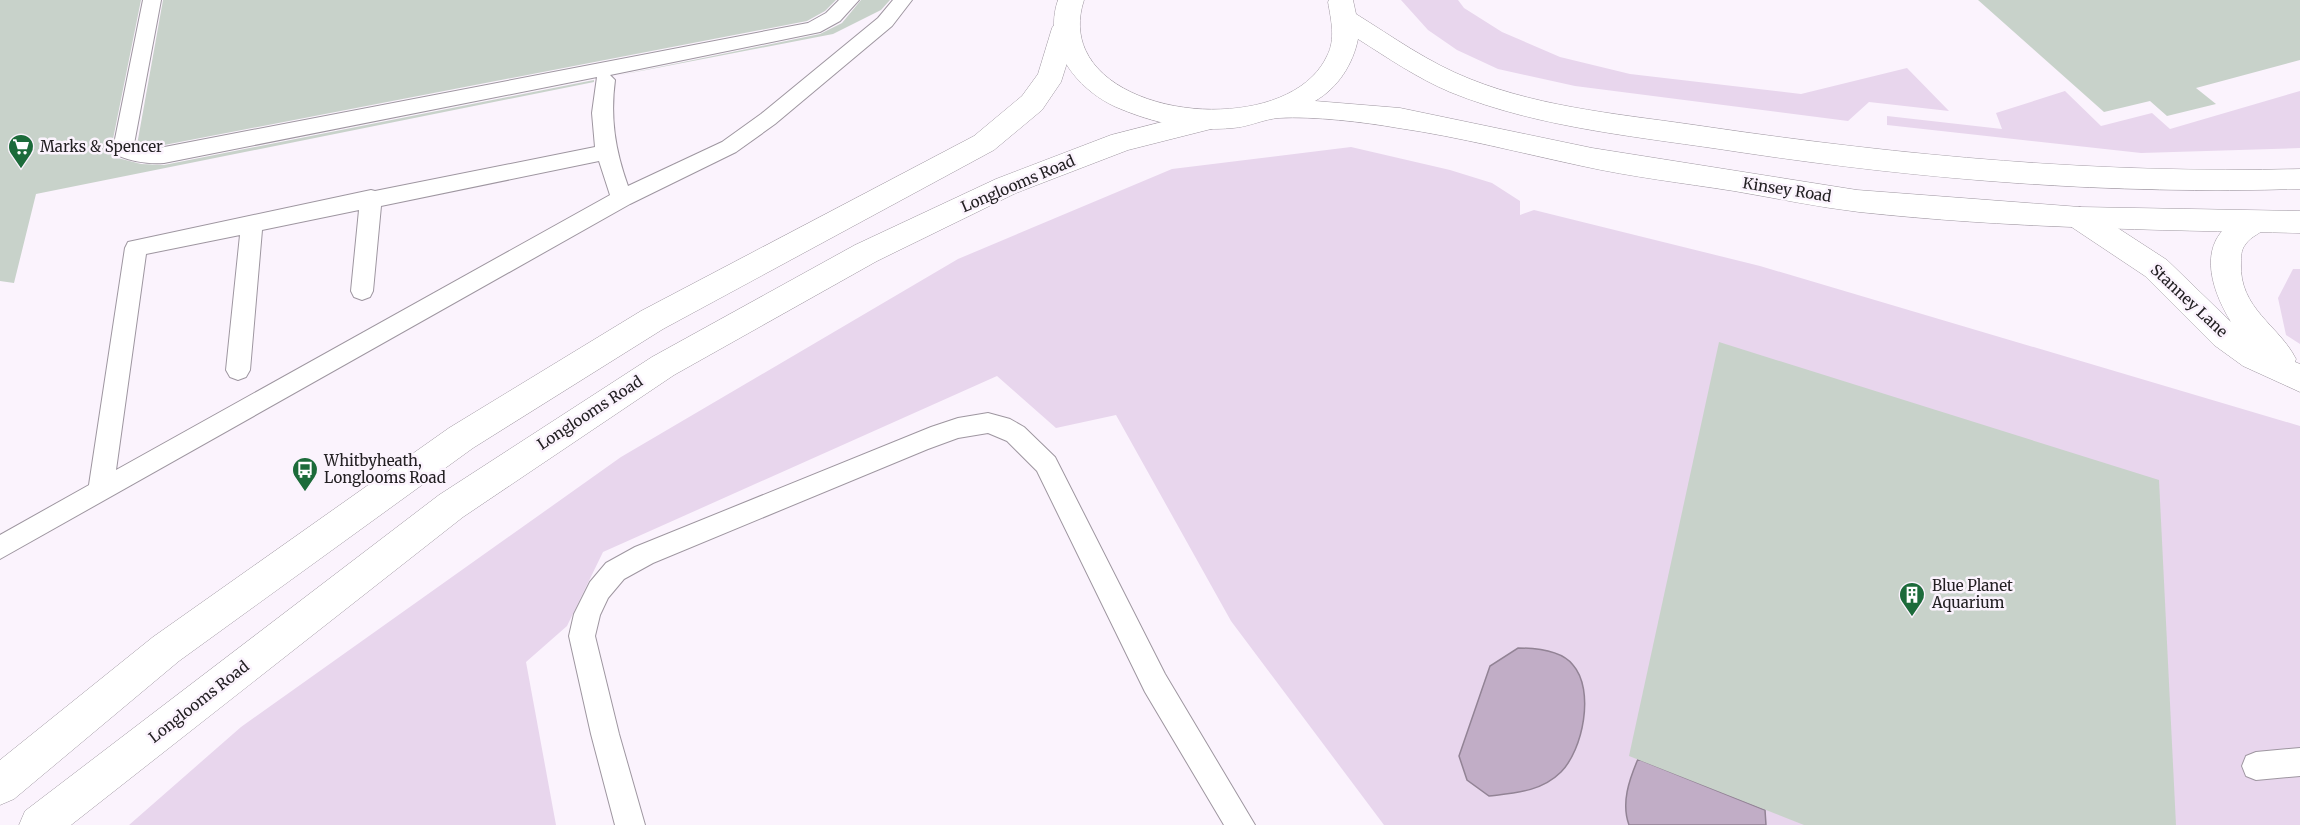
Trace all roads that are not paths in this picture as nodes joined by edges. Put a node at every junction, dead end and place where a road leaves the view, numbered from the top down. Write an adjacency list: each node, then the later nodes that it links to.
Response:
1 (152, 0): 2 (lane)
2 (850, 0)
3 (903, 0): 12 (lane)
4 (1344, 10): 7 (street); 10 (street)
5 (1068, 14): 8 (street); 24 (street)
6 (605, 80): 9 (lane)
7 (1279, 109): 8 (street); 13 (street, Kinsey Road)
8 (1209, 120): 25 (street, Longlooms Road)
9 (605, 152): 11 (lane); 12 (lane)
10 (2300, 179)
11 (371, 198): 16 (lane); 17 (lane)
12 (622, 198): 20 (lane)
13 (2080, 218): 15 (street, Kinsey Road); 19 (street, Stanney Lane)
14 (2300, 222): 15 (street, Kinsey Road)
15 (2254, 223): 19 (street, Stanney Lane)
16 (252, 224): 18 (lane); 20 (lane)
17 (362, 291)
18 (238, 370)
19 (2300, 378)
20 (100, 490): 21 (lane)
21 (0, 548)
22 (2300, 762): 23 (lane)
23 (2256, 766)
24 (0, 785)
25 (39, 825)
26 (630, 825): 27 (lane)
27 (1239, 825)

